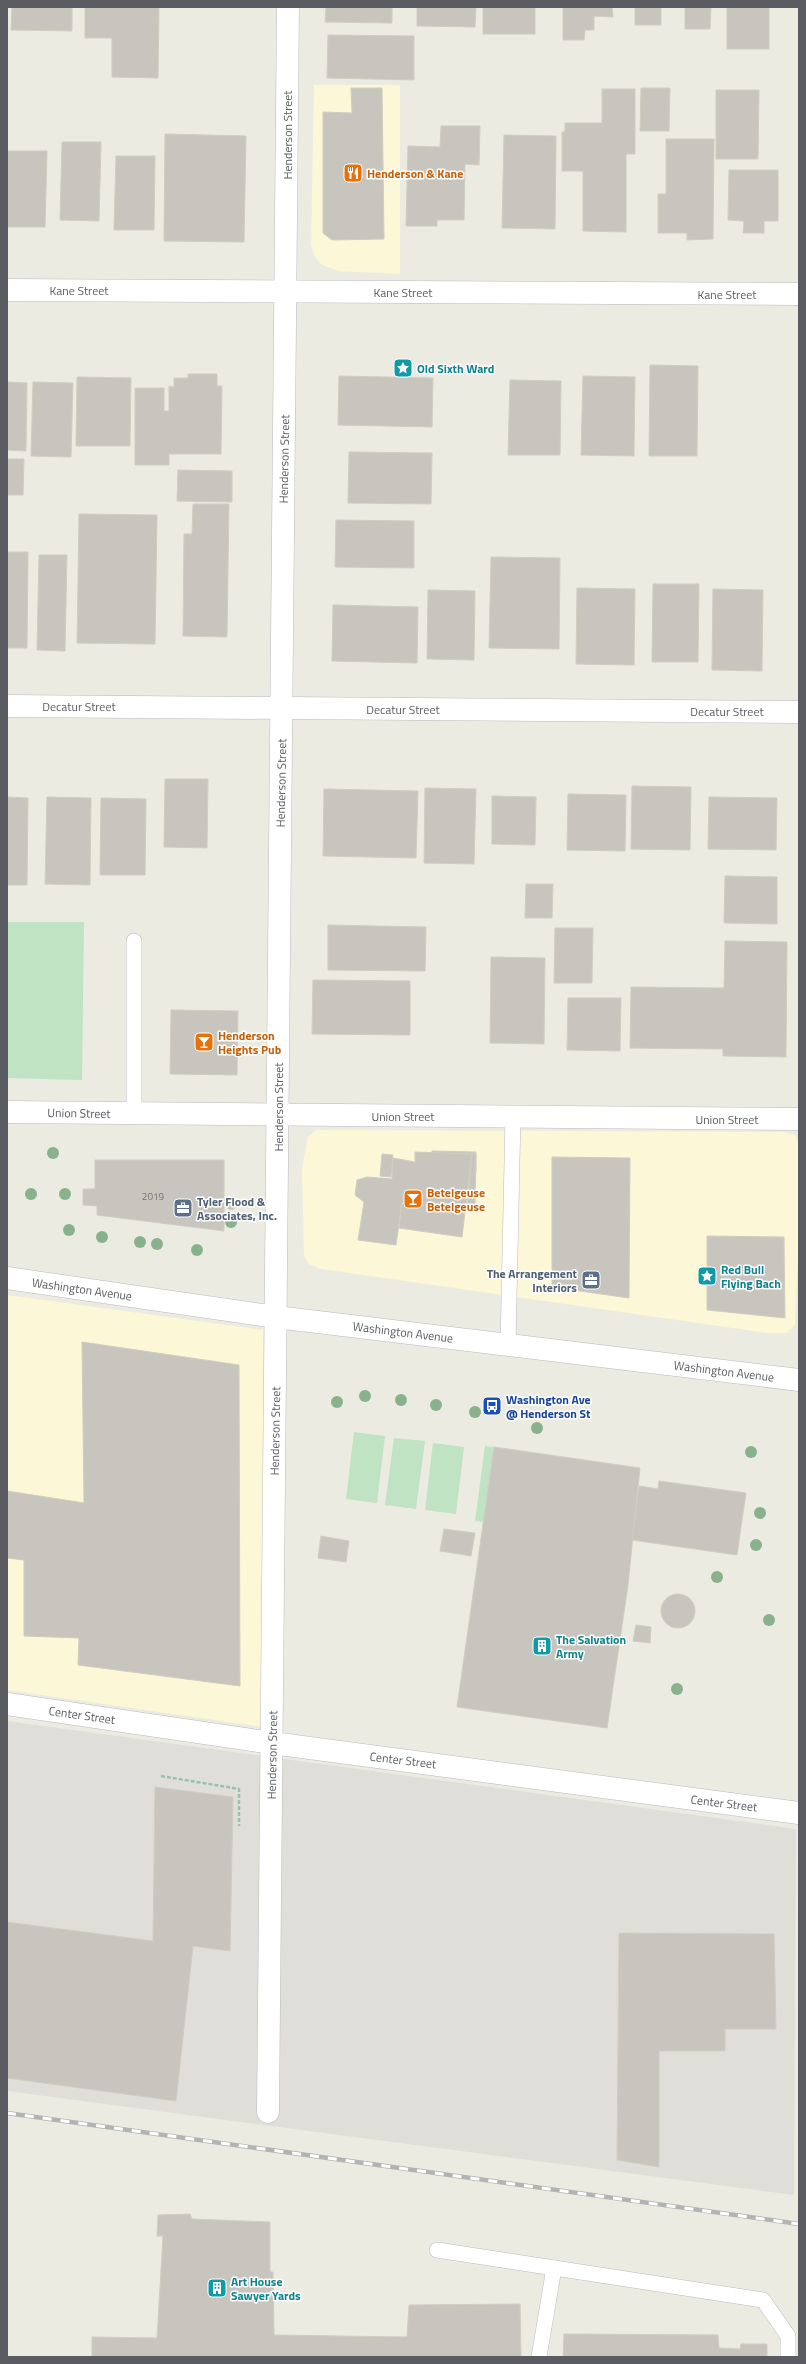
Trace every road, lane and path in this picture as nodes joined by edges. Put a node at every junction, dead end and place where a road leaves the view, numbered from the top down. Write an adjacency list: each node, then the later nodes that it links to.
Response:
1 (288, 7): 3 (street, Henderson Street)
2 (7, 290): 3 (street, Kane Street)
3 (285, 292): 4 (street, Kane Street); 6 (street, Henderson Street)
4 (799, 294)
5 (7, 706): 6 (street, Decatur Street)
6 (282, 708): 7 (street, Decatur Street); 11 (street, Henderson Street)
7 (799, 712)
8 (134, 941): 10 (lane)
9 (7, 1112): 10 (street, Union Street)
10 (134, 1113): 11 (street, Union Street)
11 (278, 1115): 12 (street, Union Street); 15 (street, Henderson Street)
12 (513, 1116): 13 (street, Union Street); 16 (lane)
13 (799, 1119)
14 (7, 1278): 15 (street, Washington Avenue)
15 (276, 1317): 16 (street, Washington Avenue); 19 (street, Henderson Street)
16 (508, 1345): 17 (street, Washington Avenue)
17 (799, 1380)
18 (7, 1704): 19 (street, Center Street)
19 (272, 1743): 21 (street, Center Street); 23 (street, Henderson Street)
20 (161, 1776): 22 (path)
21 (799, 1813)
22 (239, 1829)
23 (268, 2112)
24 (437, 2250): 25 (lane)
25 (554, 2268): 26 (lane); 27 (lane)
26 (539, 2357)
27 (788, 2357)

